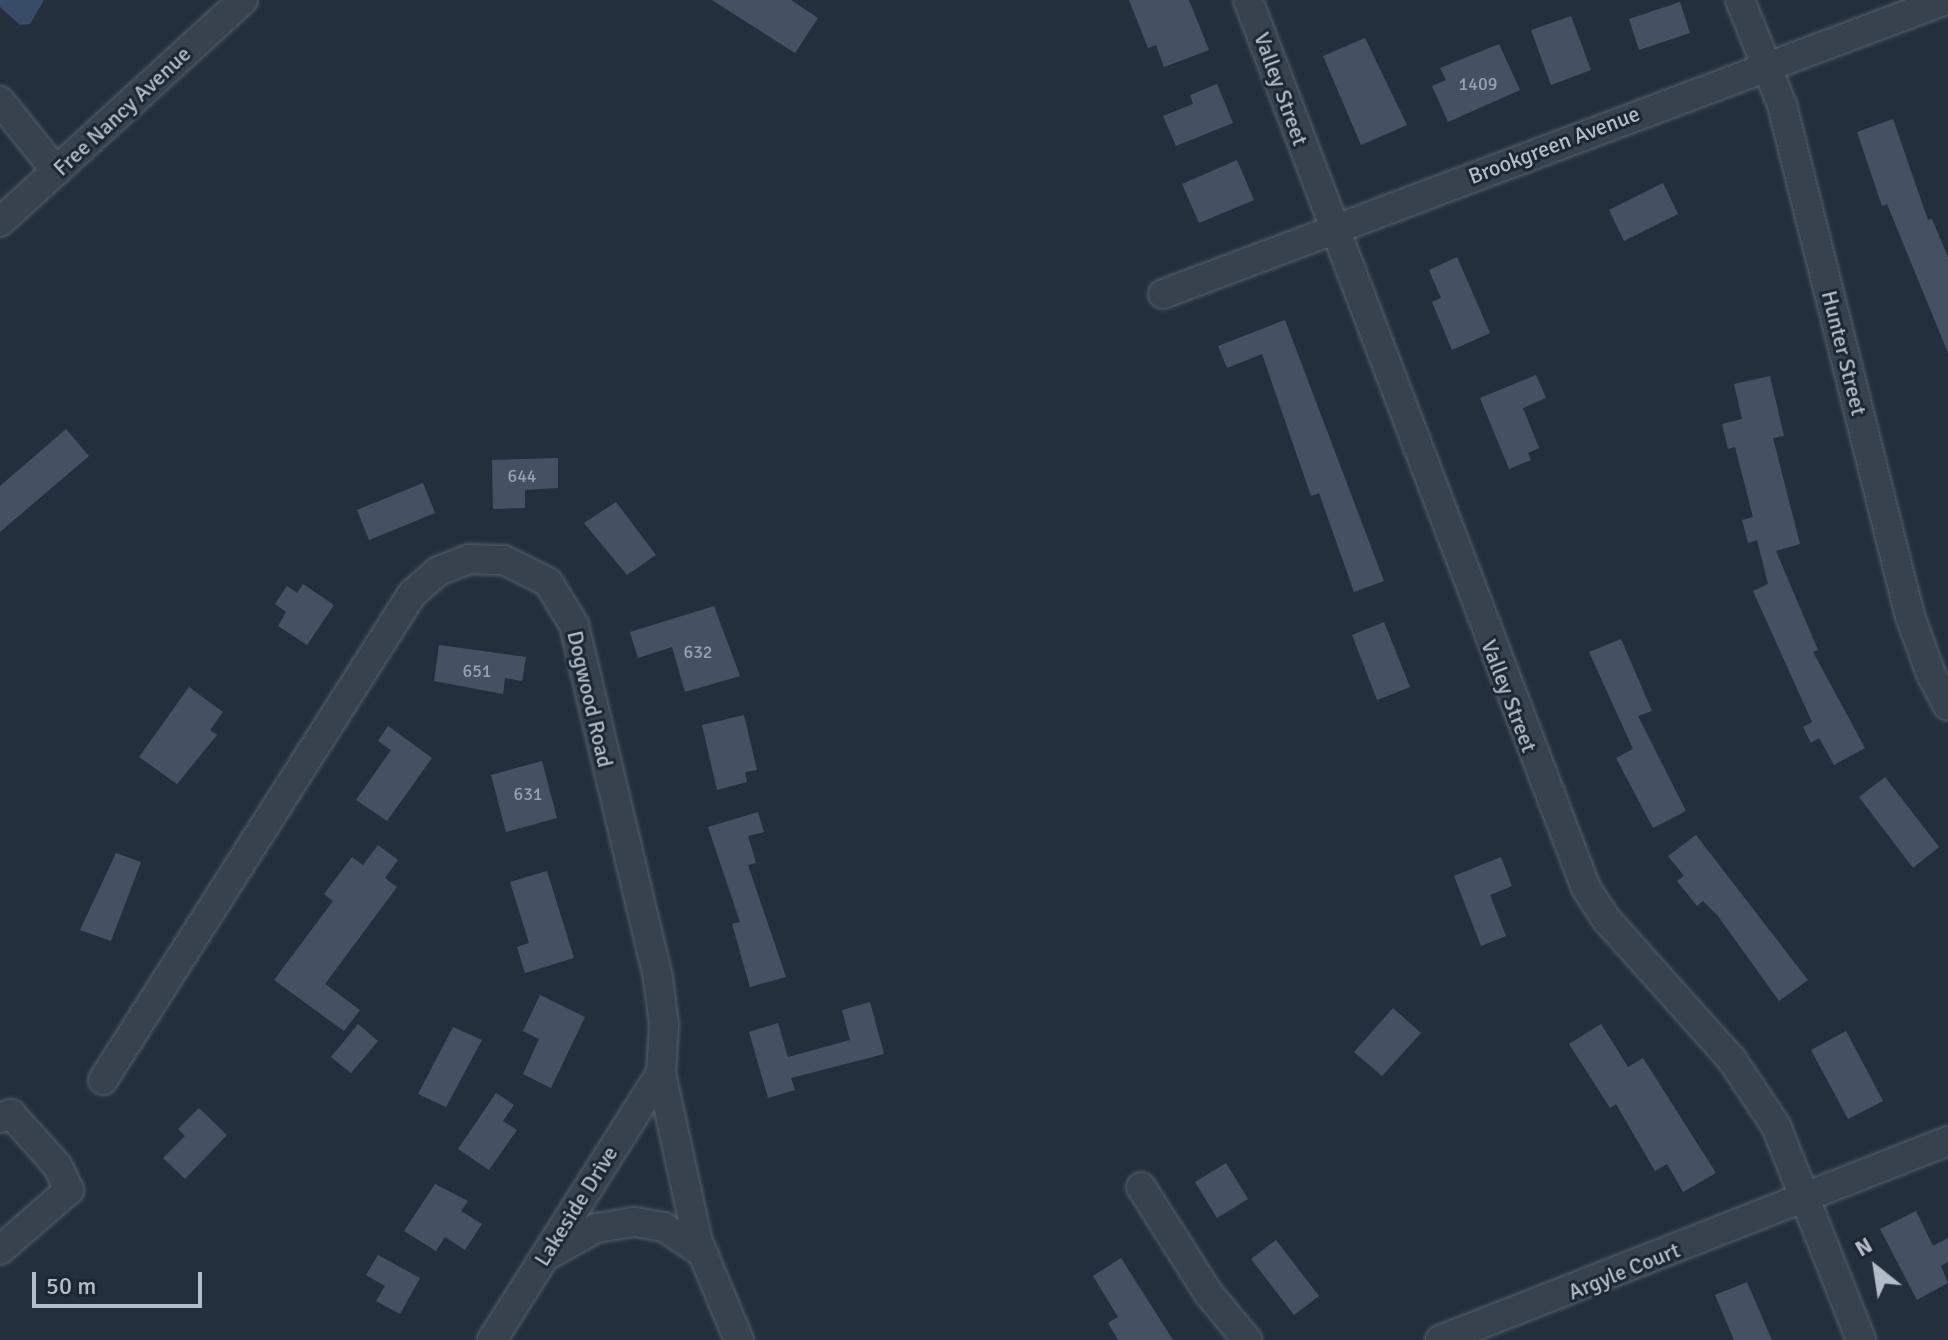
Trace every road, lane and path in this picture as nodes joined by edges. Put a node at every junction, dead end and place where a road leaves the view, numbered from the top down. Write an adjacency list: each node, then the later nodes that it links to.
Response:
1 (243, 0): 7 (street, Free Nancy Avenue)
2 (1248, 0): 9 (street, Valley Street)
3 (1740, 0): 5 (street, Hunter Street)
4 (1946, 0): 5 (street, Brookgreen Avenue)
5 (1764, 65): 9 (street, Brookgreen Avenue); 11 (street, Hunter Street)
6 (0, 101): 7 (street)
7 (56, 171): 8 (street, Free Nancy Avenue)
8 (0, 222)
9 (1332, 230): 10 (street, Brookgreen Avenue); 17 (street, Valley Street)
10 (1163, 294)
11 (1948, 706)
12 (661, 1073): 13 (street, Dogwood Road); 19 (street, Dogwood Road); 20 (street, Lakeside Drive)
13 (103, 1080)
14 (0, 1118): 18 (street)
15 (1948, 1141): 17 (street, Argyle Court)
16 (1141, 1187): 23 (street)
17 (1807, 1198): 24 (street, Argyle Court); 25 (street, Valley Street)
18 (0, 1250)
19 (704, 1254): 20 (street); 22 (street, Dogwood Road)
20 (545, 1256): 21 (street, Lakeside Drive)
21 (492, 1340)
22 (739, 1340)
23 (1247, 1340)
24 (1440, 1340)
25 (1861, 1340)

